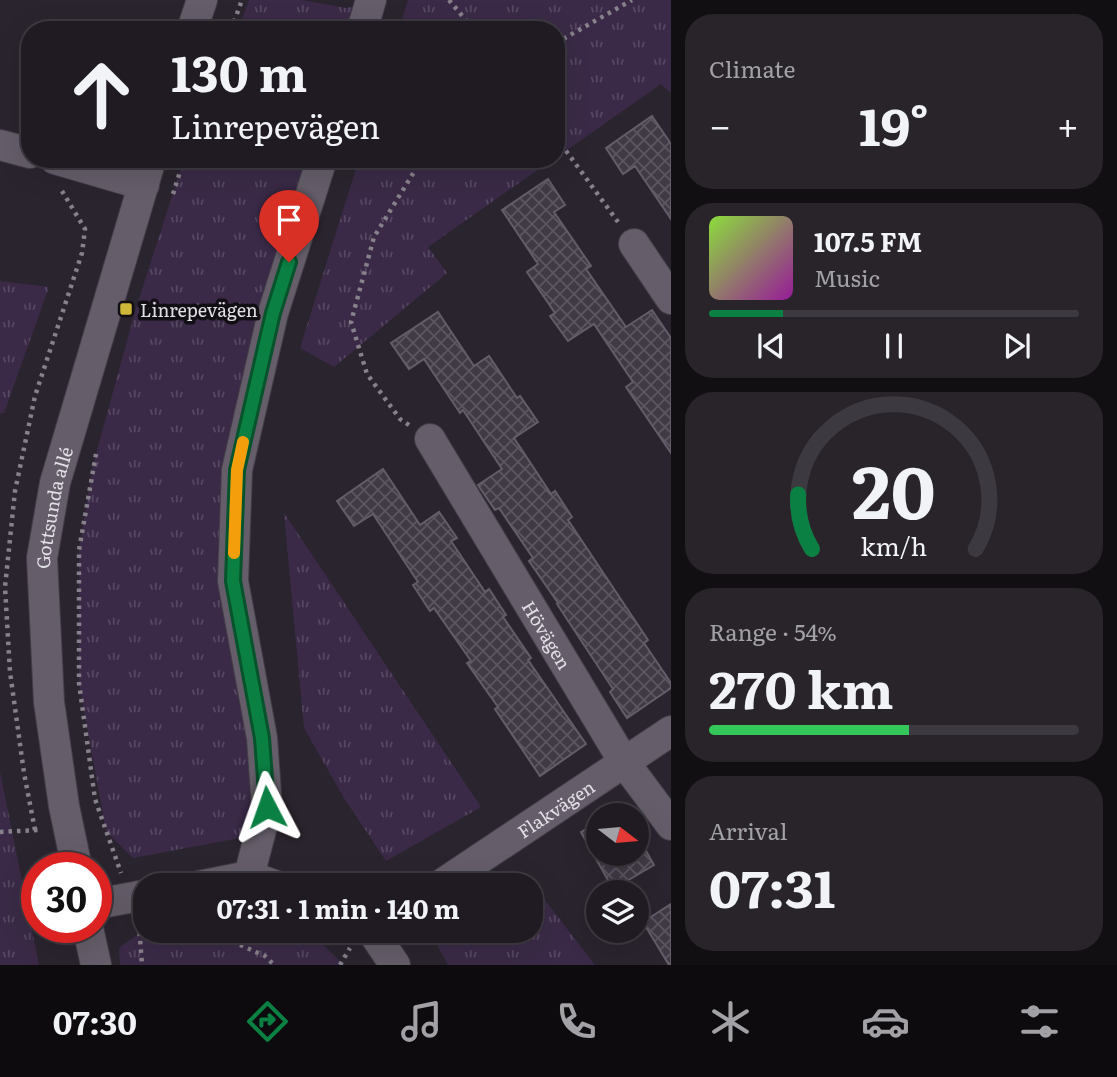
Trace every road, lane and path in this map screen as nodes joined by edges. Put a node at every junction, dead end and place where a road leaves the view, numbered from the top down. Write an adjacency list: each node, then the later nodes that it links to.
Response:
1 (242, 0): 5 (path)
2 (371, 0): 6 (street)
3 (449, 0): 7 (path)
4 (632, 0): 8 (path)
5 (234, 21)
6 (365, 21)
7 (466, 21)
8 (565, 38)
9 (0, 145): 11 (street)
10 (565, 149): 18 (path)
11 (21, 151)
12 (119, 168): 16 (street)
13 (181, 168): 17 (path)
14 (319, 168): 32 (street)
15 (416, 168): 24 (path)
16 (148, 172): 30 (street, Gottsunda allé)
17 (172, 197)
18 (634, 244): 21 (street)
19 (75, 275): 20 (path)
20 (82, 277)
21 (671, 299)
22 (49, 354): 23 (path)
23 (57, 357)
24 (430, 439): 27 (street, Hövägen)
25 (96, 453): 34 (path)
26 (671, 731): 27 (street, Flakvägen)
27 (624, 762): 28 (street, Hövägen); 33 (street, Flakvägen)
28 (671, 825)
29 (0, 832): 30 (path)
30 (71, 833): 31 (street, Gottsunda allé)
31 (74, 852)
32 (249, 873)
33 (458, 873)
34 (133, 886)
35 (133, 898): 36 (street)
36 (112, 901)
37 (91, 943): 41 (street)
38 (140, 943): 42 (path)
39 (236, 943): 43 (path)
40 (381, 943): 44 (street)
41 (96, 965)
42 (142, 965)
43 (274, 965)
44 (395, 965)

